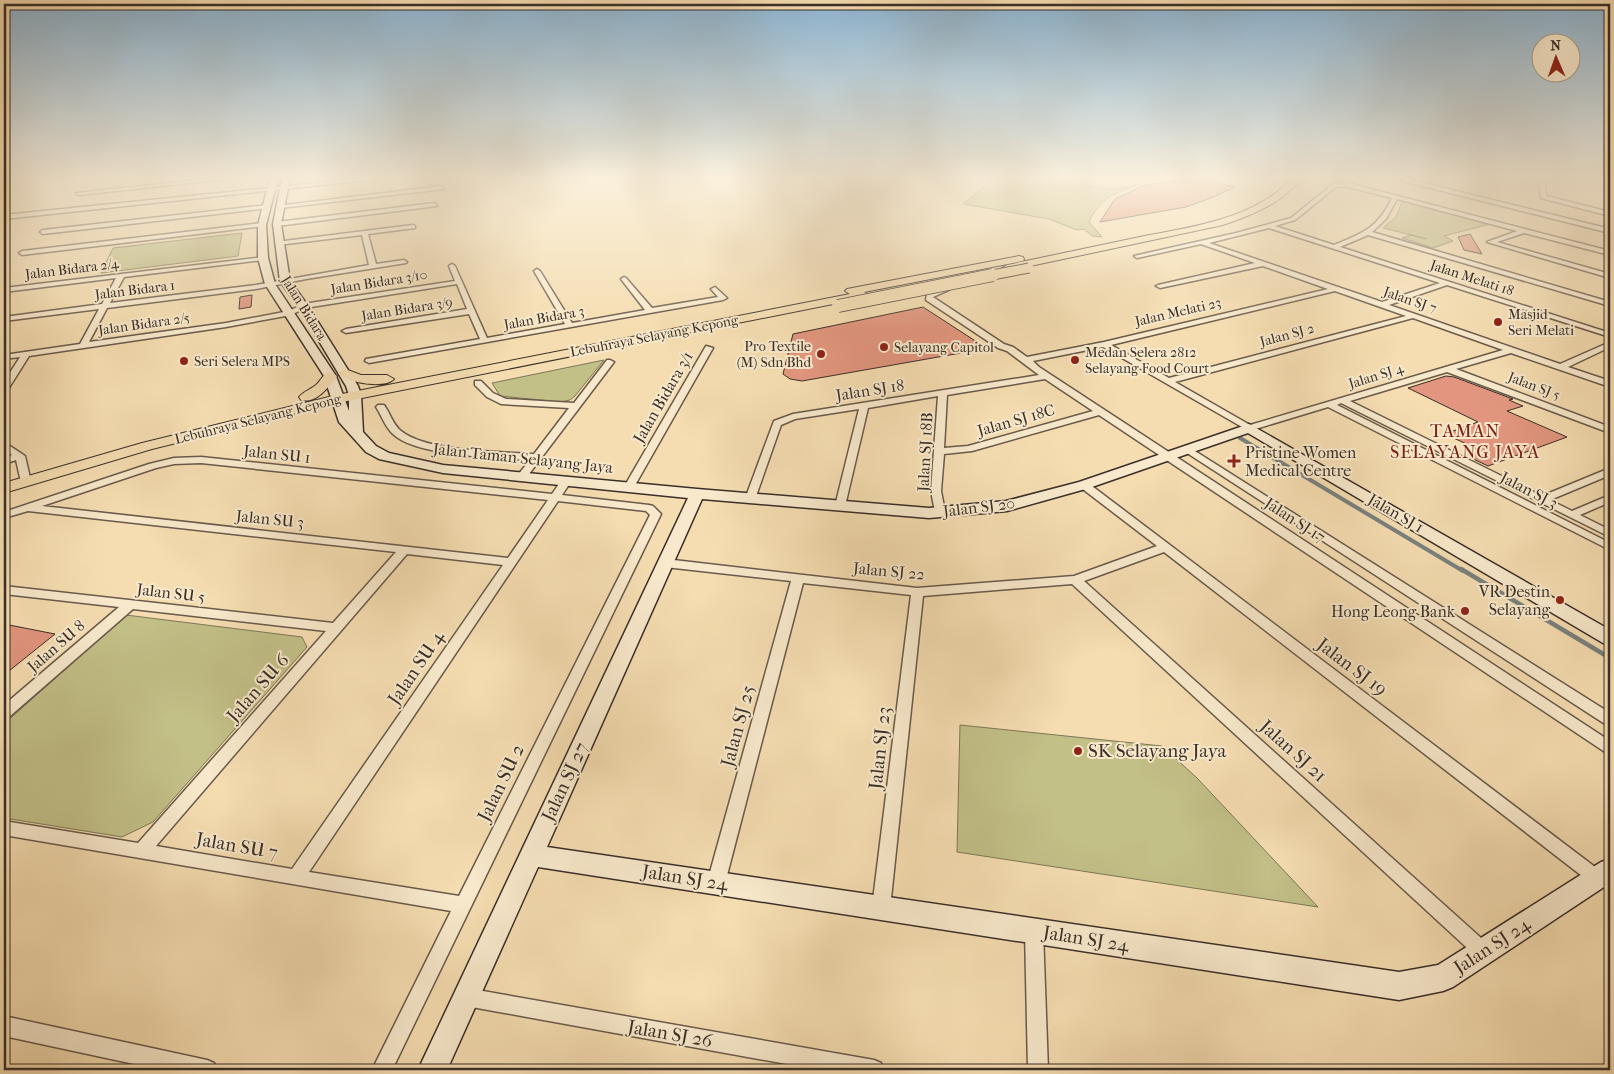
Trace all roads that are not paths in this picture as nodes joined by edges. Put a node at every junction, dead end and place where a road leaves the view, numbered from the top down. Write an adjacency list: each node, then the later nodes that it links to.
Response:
1 (78, 228): 15 (street)
2 (243, 228): 22 (street)
3 (262, 228): 25 (street, Jalan Bidara)
4 (277, 228): 20 (street, Jalan Bidara)
5 (401, 228): 16 (street)
6 (1174, 228): 77 (main road, Lebuhraya Selayang Kepong)
7 (1195, 228): 31 (main road, Lebuhraya Selayang Kepong)
8 (1213, 228): 51 (main road, bridge)
9 (1263, 228): 13 (street)
10 (1276, 228): 21 (street, Jalan Melati 18)
11 (1374, 228): 17 (street)
12 (1517, 228): 14 (street)
13 (1260, 229): 18 (street); 40 (street)
14 (1524, 230): 23 (street); 33 (street)
15 (43, 232)
16 (364, 232): 20 (street); 29 (street)
17 (1369, 233): 21 (street); 46 (street)
18 (1213, 240): 19 (street); 44 (street)
19 (1202, 242): 24 (street); 27 (street, Jalan SJ 7)
20 (278, 243): 35 (street, Jalan Bidara)
21 (1333, 247): 37 (street, Jalan Melati 18)
22 (22, 253)
23 (1610, 253)
24 (1137, 256)
25 (263, 258): 32 (street, Jalan Bidara 2/4); 38 (street, Jalan Bidara)
26 (404, 262): 29 (street, Jalan Bidara 1)
27 (1264, 264): 39 (street); 42 (street, Jalan SJ 7)
28 (452, 266): 36 (street)
29 (373, 267): 35 (street, Jalan Bidara 1)
30 (537, 271): 55 (street)
31 (971, 274): 51 (main road, Lebuhraya Selayang Kepong); 66 (street, Jalan SJ 17)
32 (121, 276): 43 (street, Jalan Bidara 2/4); 47 (street)
33 (1610, 276)
34 (624, 279): 50 (street)
35 (285, 281): 38 (street, Jalan Bidara 1); 48 (street, Jalan Bidara)
36 (459, 282): 48 (street, Jalan Bidara 3/10); 49 (street)
37 (1447, 283): 40 (street); 57 (street, Jalan Melati 18)
38 (270, 284): 47 (street, Jalan Bidara 1); 52 (street, Jalan Bidara)
39 (1160, 286)
40 (1435, 287): 44 (street)
41 (715, 289): 50 (street, Jalan Bidara 3)
42 (1336, 289): 45 (street, Jalan SJ 7); 59 (street, Jalan Melati 23)
43 (4, 290)
44 (1390, 301): 45 (street)
45 (1380, 304): 53 (street, Jalan SJ 7)
46 (1610, 304)
47 (104, 306): 54 (street, Jalan Bidara 1); 60 (street)
48 (304, 306): 52 (street, Jalan Bidara 3/10); 71 (street, Jalan Bidara)
49 (472, 311): 56 (street, Jalan Bidara 3/9); 58 (street)
50 (650, 311): 55 (street, Jalan Bidara 3)
51 (767, 313): 77 (main road, Lebuhraya Selayang Kepong)
52 (288, 314): 60 (street, Jalan Bidara 2/5); 72 (main road, Jalan Bidara)
53 (1414, 316): 63 (street, Jalan SJ 7); 74 (street, Jalan SJ 2)
54 (4, 320)
55 (570, 326): 58 (street, Jalan Bidara 3)
56 (346, 331)
57 (1610, 335)
58 (485, 341): 67 (street, Jalan Bidara 3)
59 (1104, 344): 66 (street, Jalan Melati 23); 74 (street, Jalan SJ 1)
60 (83, 346): 64 (street, Jalan Bidara 2/5)
61 (1609, 346): 69 (street)
62 (709, 348): 103 (street, Jalan Bidara 3/1)
63 (1511, 350): 69 (street, Jalan SJ 7); 70 (street, Jalan SJ 4)
64 (26, 354): 65 (street, Jalan Bidara 2/5); 78 (street)
65 (4, 357)
66 (1026, 360): 73 (street, Jalan SJ 17)
67 (369, 361)
68 (610, 362): 84 (street)
69 (1560, 367): 76 (street, Jalan SJ 7)
70 (1448, 369): 81 (street, Jalan SJ 4); 89 (street, Jalan SJ 5)
71 (345, 373): 77 (main road); 80 (street, Jalan Bidara)
72 (330, 376): 80 (street, Jalan Bidara); 82 (main road)
73 (1047, 376): 79 (street, Jalan SJ 18); 87 (street, Jalan SJ 17)
74 (1167, 381): 88 (street, Jalan SJ 1)
75 (478, 383): 84 (street)
76 (1610, 384)
77 (383, 385): 80 (main road, Lebuhraya Selayang Kepong); 80 (main road)
78 (4, 389)
79 (943, 393): 85 (street, Jalan SJ 18); 92 (street, Jalan SJ 18B)
80 (346, 398): 82 (main road, Lebuhraya Selayang Kepong); 82 (main road); 98 (street, Jalan Taman Selayang Jaya)
81 (1341, 400): 83 (street, Jalan SJ 4); 109 (street, Jalan SJ 3)
82 (307, 401): 99 (main road, Lebuhraya Selayang Kepong)
83 (1328, 404): 88 (street, Jalan SJ 4); 119 (street, Jalan SJ 3)
84 (576, 406): 95 (street)
85 (864, 406): 107 (street, Jalan SJ 18); 110 (street)
86 (381, 407): 95 (street)
87 (1101, 411): 92 (street, Jalan SJ 18C); 94 (street, Jalan SJ 17)
88 (1249, 428): 91 (street, Jalan SJ 20); 130 (street, Jalan SJ 1)
89 (1610, 430)
90 (4, 445): 93 (street)
91 (1187, 449): 94 (street, Jalan SJ 20); 132 (street, Jalan SJ 17)
92 (938, 451): 112 (street, Jalan SJ 18B)
93 (20, 456): 96 (street); 99 (street)
94 (1168, 456): 102 (street, Jalan SJ 20); 133 (street, Jalan SJ 17)
95 (536, 457): 98 (street)
96 (4, 461)
97 (1610, 471): 109 (street)
98 (522, 476): 101 (street, Jalan Taman Selayang Jaya)
99 (24, 477): 100 (main road, Lebuhraya Selayang Kepong); 104 (main road, Lebuhraya Selayang Kepong)
100 (4, 479)
101 (567, 480): 103 (street, Jalan Taman Selayang Jaya); 106 (street, Jalan SU 4)
102 (1084, 485): 112 (street, Jalan SJ 20); 120 (street, Jalan SJ 19)
103 (629, 487): 105 (street, Jalan Taman Selayang Jaya)
104 (4, 488)
105 (697, 494): 107 (street, Jalan SJ 20); 123 (street, Jalan SJ 27)
106 (555, 498): 111 (street, Jalan SU 1); 113 (street, Jalan SU 1); 122 (street, Jalan SU 4)
107 (750, 498): 110 (street, Jalan SJ 20)
108 (1610, 498): 115 (street)
109 (1541, 500): 115 (street, Jalan SJ 3)
110 (840, 506): 112 (street, Jalan SJ 20)
111 (26, 508): 114 (street, Jalan SU 1); 121 (street, Jalan SU 3)
112 (940, 512)
113 (656, 514): 140 (street, Jalan SU 2)
114 (4, 515)
115 (1571, 515): 117 (street, Jalan SJ 3)
116 (1610, 521): 117 (street)
117 (1596, 527): 118 (street, Jalan SJ 3)
118 (1610, 534)
119 (1610, 547)
120 (1166, 548): 125 (street, Jalan SJ 22); 137 (street, Jalan SJ 19)
121 (404, 550): 122 (street, Jalan SU 3); 129 (street, Jalan SU 6)
122 (512, 562): 138 (street, Jalan SU 4)
123 (665, 564): 124 (street, Jalan SJ 22); 136 (street, Jalan SJ 27)
124 (798, 578): 127 (street, Jalan SJ 22); 139 (street, Jalan SJ 25)
125 (1075, 580): 127 (street, Jalan SJ 22); 143 (street, Jalan SJ 21)
126 (4, 590): 128 (street, Jalan SU 5)
127 (917, 592): 141 (street, Jalan SJ 23)
128 (130, 605): 129 (street, Jalan SU 5); 131 (street, Jalan SU 8)
129 (335, 628): 135 (street, Jalan SU 6)
130 (1610, 638)
131 (4, 713)
132 (1610, 720)
133 (1610, 748)
134 (4, 828): 135 (street, Jalan SU 7)
135 (142, 851): 138 (street, Jalan SU 7)
136 (531, 855): 139 (street, Jalan SJ 24); 144 (street, Jalan SJ 27)
137 (1604, 874): 143 (street, Jalan SJ 24)
138 (296, 877): 140 (street, Jalan SU 7)
139 (716, 883): 141 (street, Jalan SJ 24)
140 (462, 906): 147 (street, Jalan SU 2)
141 (882, 908): 142 (street, Jalan SJ 24)
142 (1034, 931): 143 (street, Jalan SJ 24); 150 (street)
143 (1484, 952)
144 (466, 997): 148 (street, Jalan SJ 27); 149 (street, Jalan SJ 26)
145 (4, 1026): 146 (street)
146 (207, 1070)
147 (382, 1070)
148 (432, 1070)
149 (874, 1070)
150 (1038, 1070)

